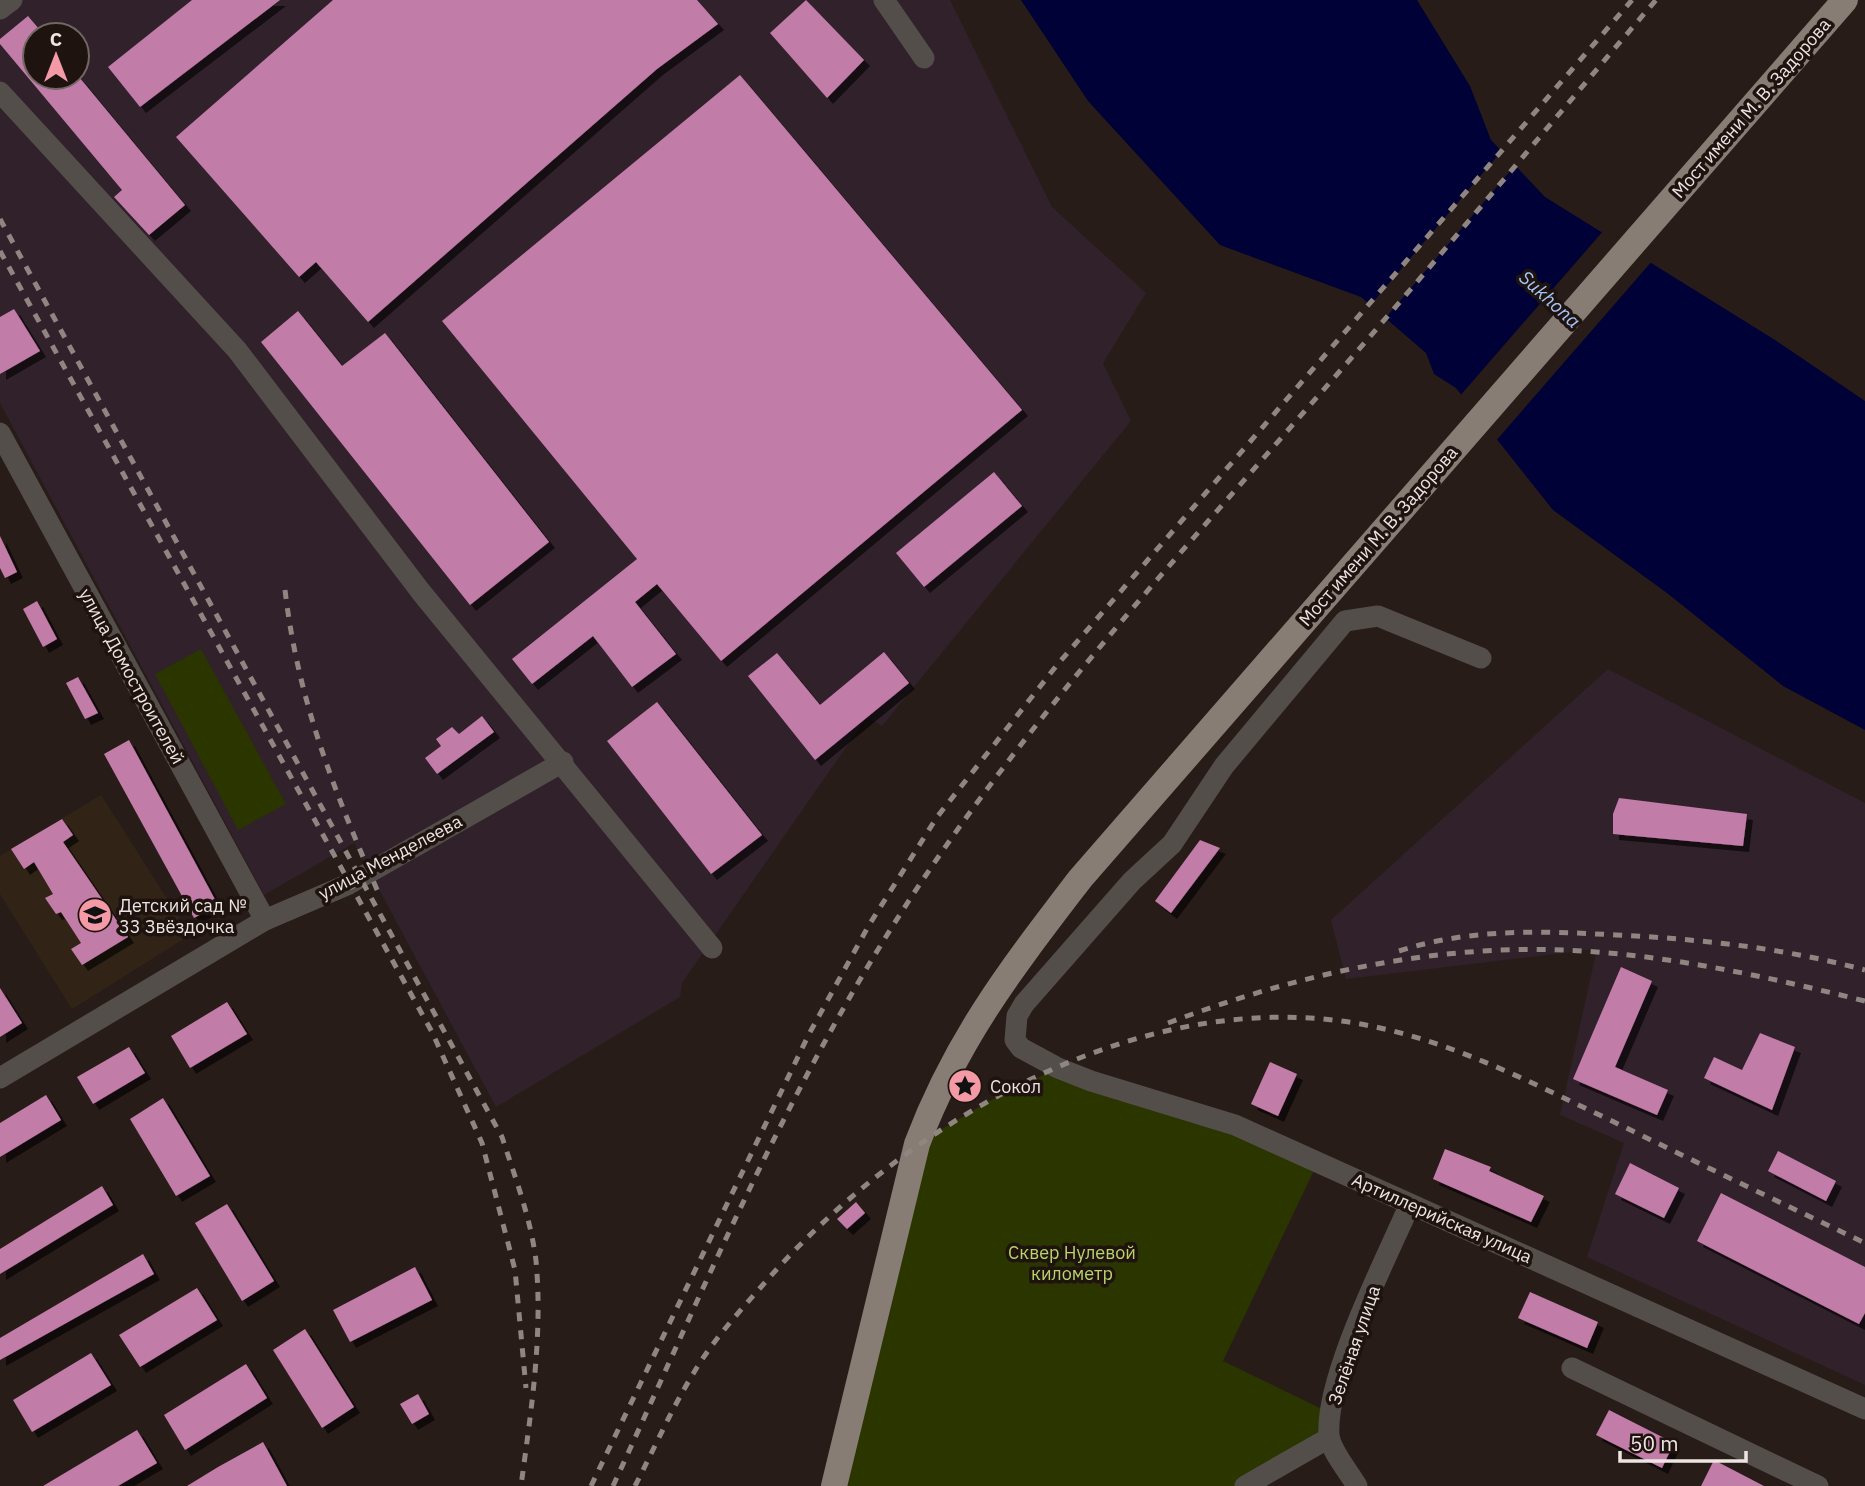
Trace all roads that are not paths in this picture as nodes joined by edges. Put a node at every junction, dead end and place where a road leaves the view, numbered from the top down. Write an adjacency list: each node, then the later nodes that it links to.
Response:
1 (12, 0): 4 (street)
2 (884, 0): 5 (street)
3 (1845, 0): 17 (main road, Мост имени М. В. Задорова)
4 (0, 9)
5 (924, 58)
6 (0, 92): 9 (street)
7 (0, 433): 10 (street, улица Домостроителей)
8 (1481, 659): 13 (street, Артиллерийская улица)
9 (563, 762): 10 (street, улица Менделеева); 11 (street)
10 (264, 919): 12 (street, улица Менделеева)
11 (712, 948)
12 (0, 1078)
13 (1410, 1204): 15 (street, Артиллерийская улица); 16 (street, Зелёная улица)
14 (1572, 1368): 20 (street)
15 (1865, 1409)
16 (1329, 1438): 18 (street); 19 (street)
17 (834, 1486)
18 (1245, 1486)
19 (1357, 1486)
20 (1818, 1486)

